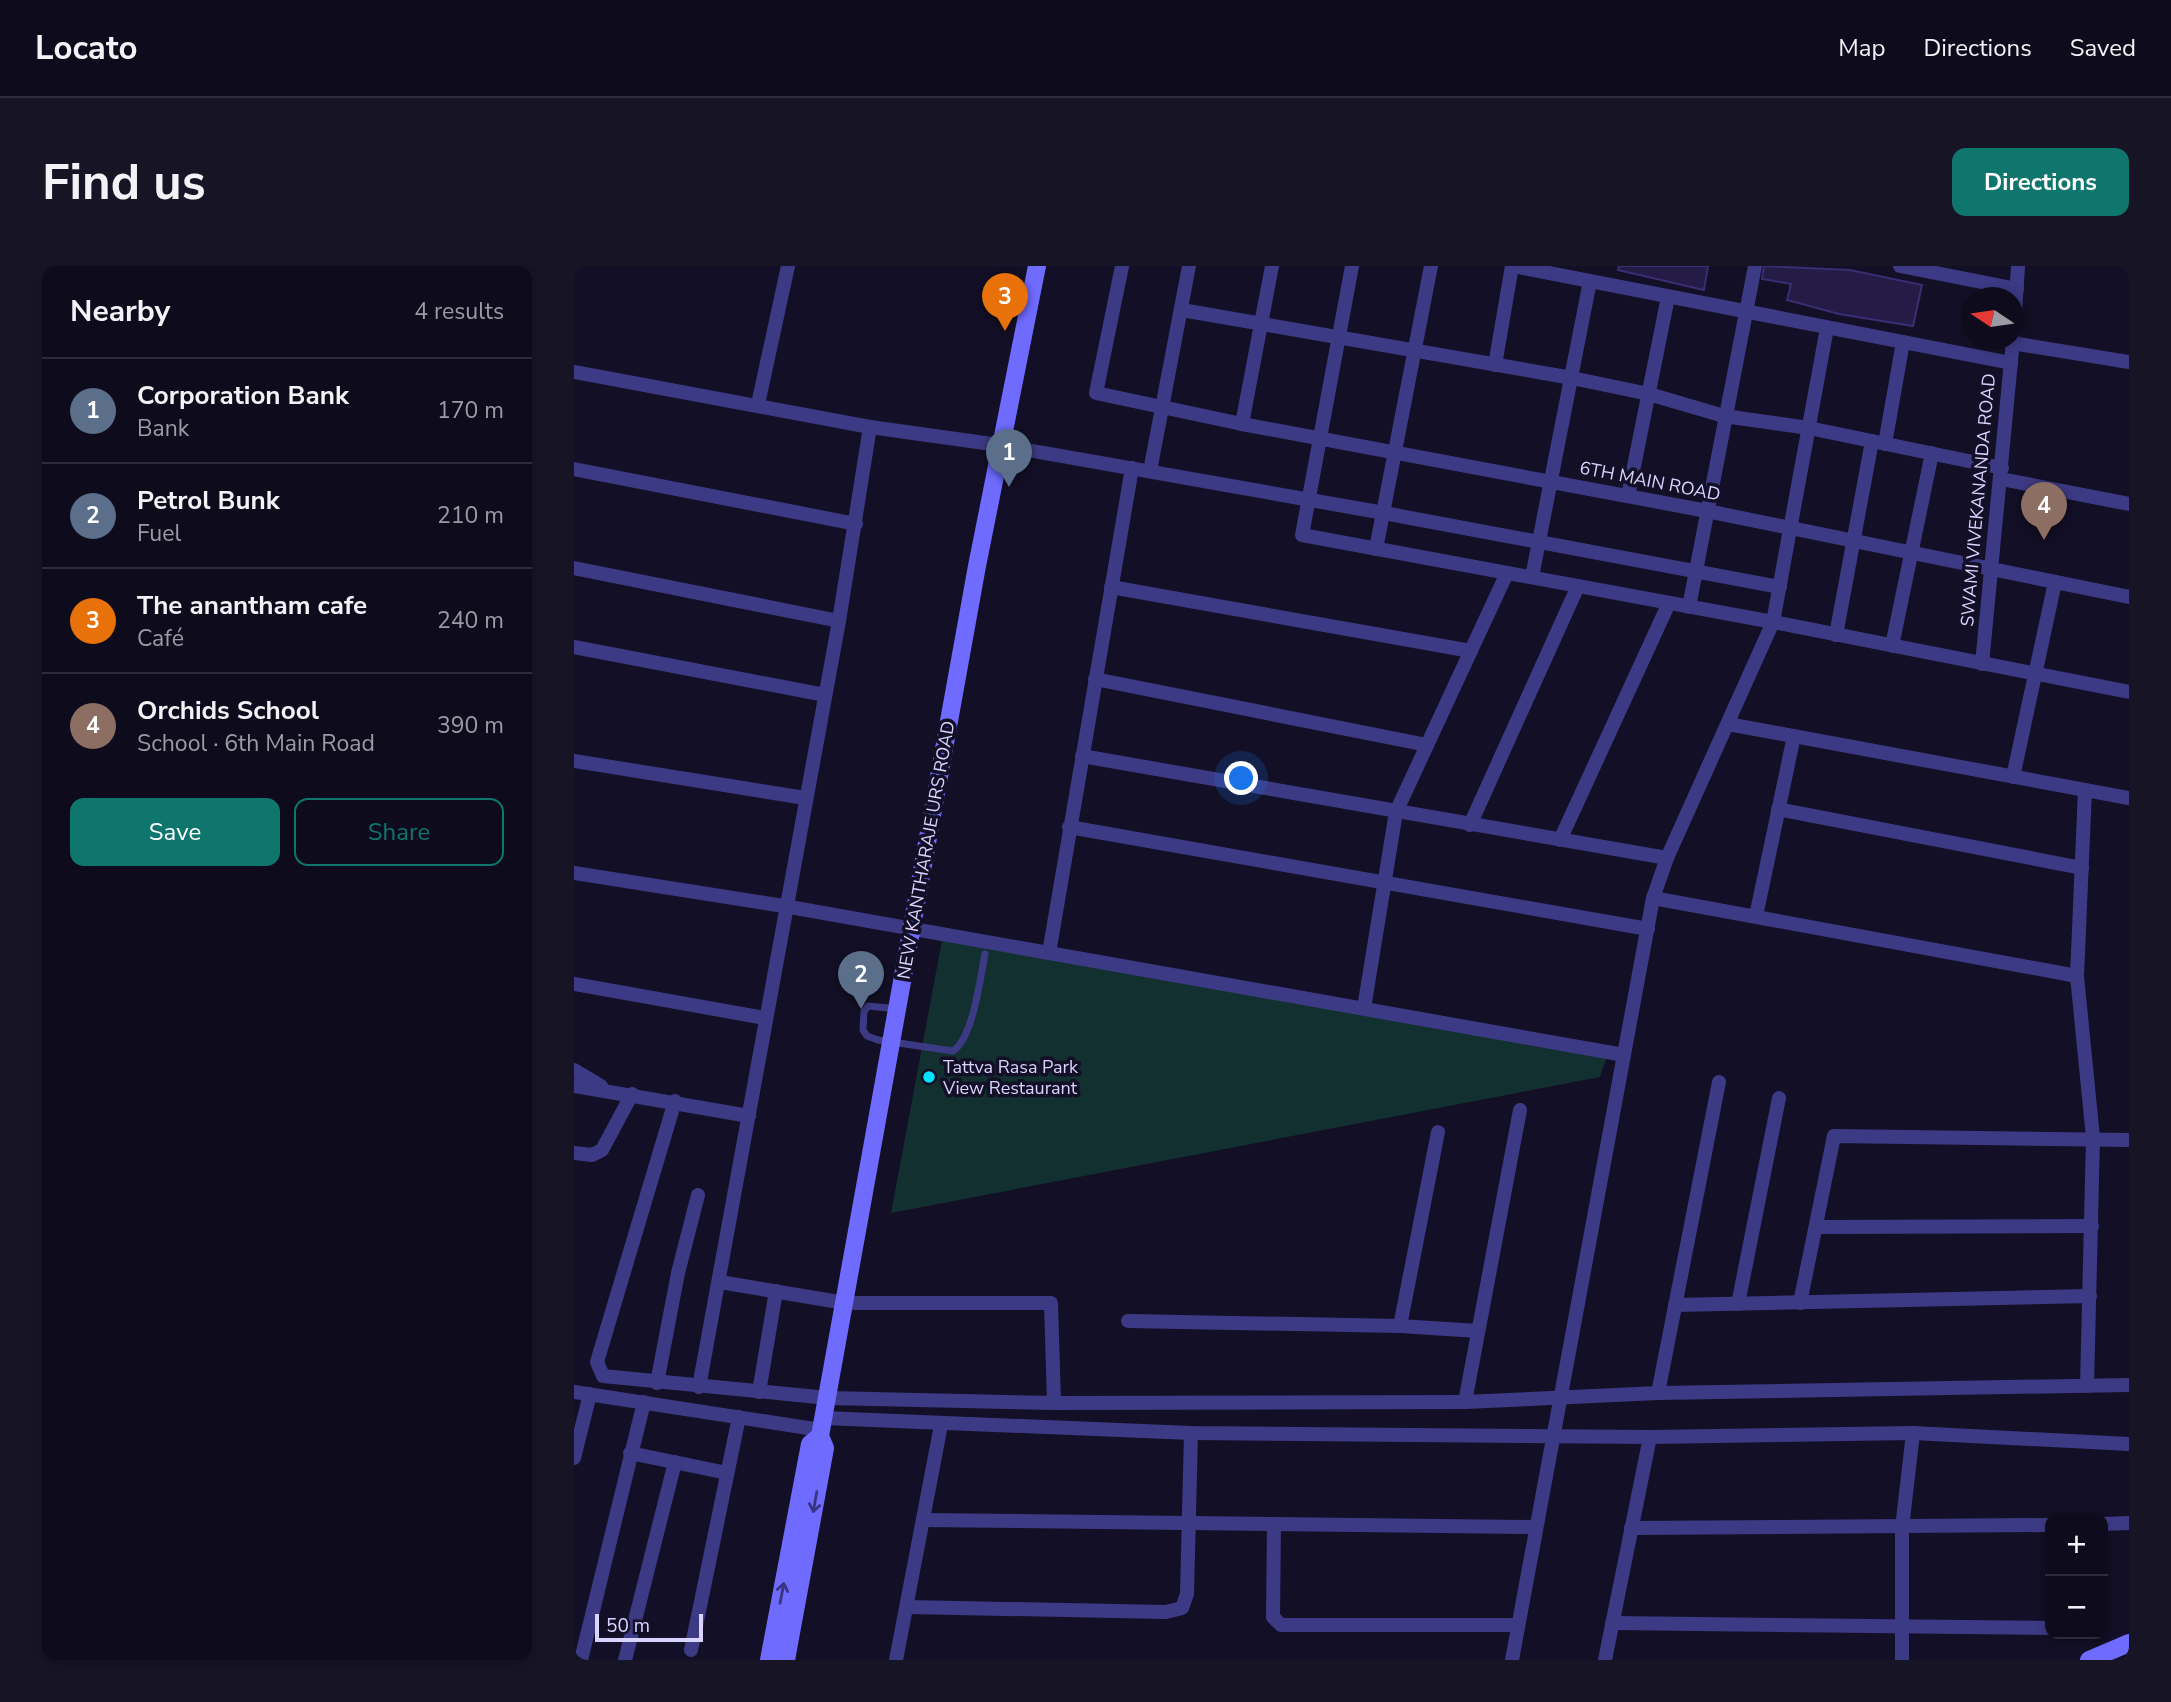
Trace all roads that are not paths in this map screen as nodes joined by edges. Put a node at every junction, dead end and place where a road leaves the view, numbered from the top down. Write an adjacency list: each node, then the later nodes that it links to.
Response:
1 (788, 266): 31 (street)
2 (1037, 266): 39 (main road, NEW KANTHARAJE URS ROAD)
3 (1122, 266): 32 (street, 6TH MAIN ROAD)
4 (1189, 266): 16 (street)
5 (1272, 266): 18 (street)
6 (1352, 266): 20 (street)
7 (1431, 266): 24 (street)
8 (1513, 266): 12 (street); 27 (street)
9 (1755, 266): 17 (street)
10 (1900, 266): 13 (street)
11 (2018, 266): 14 (street, SWAMI VIVEKANANDA ROAD)
12 (1590, 281): 15 (street); 29 (street)
13 (2007, 287)
14 (2017, 287)
15 (1668, 297): 17 (street); 30 (street)
16 (1182, 310): 18 (street); 32 (street)
17 (1746, 313): 19 (street); 33 (street)
18 (1261, 324): 20 (street); 34 (street)
19 (1827, 328): 22 (street); 36 (street)
20 (1337, 338): 24 (street); 37 (street)
21 (2024, 340): 25 (street)
22 (1903, 342): 26 (street); 38 (street)
23 (2012, 350): 26 (street, SWAMI VIVEKANANDA ROAD)
24 (1416, 351): 27 (street); 40 (street)
25 (2129, 362)
26 (2011, 363): 45 (street, SWAMI VIVEKANANDA ROAD)
27 (1495, 365): 29 (street)
28 (574, 372): 31 (street)
29 (1572, 378): 30 (street); 46 (street)
30 (1649, 394): 33 (street); 47 (street)
31 (758, 404): 35 (street)
32 (1163, 408): 34 (street, 6TH MAIN ROAD); 44 (street)
33 (1724, 416): 36 (street); 50 (street)
34 (1242, 425): 37 (street, 6TH MAIN ROAD)
35 (870, 427): 39 (street); 52 (street)
36 (1809, 428): 38 (street); 53 (street)
37 (1320, 439): 40 (street, 6TH MAIN ROAD); 48 (street)
38 (1878, 442): 41 (street); 54 (street)
39 (999, 445): 42 (street); 103 (main road, NEW KANTHARAJE URS ROAD)
40 (1396, 453): 46 (street, 6TH MAIN ROAD); 51 (street)
41 (1932, 453): 45 (street); 57 (street)
42 (1132, 468): 44 (street); 65 (street)
43 (574, 469): 52 (street)
44 (1150, 471): 48 (street)
45 (2002, 473): 49 (street); 59 (street, SWAMI VIVEKANANDA ROAD)
46 (1551, 482): 47 (street, 6TH MAIN ROAD); 55 (street)
47 (1628, 496): 50 (street, 6TH MAIN ROAD)
48 (1308, 499): 51 (street); 56 (street)
49 (2129, 504)
50 (1707, 511): 53 (street, 6TH MAIN ROAD); 60 (street)
51 (1384, 513): 55 (street); 56 (street)
52 (856, 524): 70 (street)
53 (1790, 528): 54 (street, 6TH MAIN ROAD); 66 (street)
54 (1853, 541): 57 (street, 6TH MAIN ROAD); 72 (street)
55 (1540, 542): 60 (street); 62 (street)
56 (1376, 549): 61 (street)
57 (1913, 554): 59 (street, 6TH MAIN ROAD); 73 (street)
58 (574, 568): 70 (street)
59 (1992, 569): 63 (street, 6TH MAIN ROAD); 76 (street, SWAMI VIVEKANANDA ROAD)
60 (1696, 571): 66 (street); 69 (street)
61 (1507, 573): 62 (street); 75 (street)
62 (1532, 578): 64 (street)
63 (2055, 582): 67 (street, 6TH MAIN ROAD); 77 (street)
64 (1578, 586): 68 (street); 92 (street)
65 (1111, 587): 75 (street); 78 (street)
66 (1780, 587): 71 (street)
67 (2129, 597)
68 (1670, 603): 69 (street); 94 (street)
69 (1689, 607): 71 (street)
70 (838, 621): 80 (street)
71 (1773, 622): 72 (street); 81 (street)
72 (1836, 635): 73 (street)
73 (1892, 646): 76 (street)
74 (574, 647): 80 (street)
75 (1471, 651): 83 (street)
76 (1982, 664): 77 (street)
77 (2033, 674): 79 (street); 86 (street)
78 (1095, 679): 83 (street); 84 (street)
79 (2129, 692)
80 (825, 695): 89 (street)
81 (1728, 724): 82 (street); 95 (street)
82 (1794, 736): 86 (street); 90 (street)
83 (1427, 744): 91 (street)
84 (1082, 756): 91 (street); 93 (street)
85 (574, 761): 89 (street)
86 (2013, 777): 87 (street)
87 (2085, 790): 88 (street); 96 (street)
88 (2129, 798)
89 (806, 799): 100 (street)
90 (1778, 810): 96 (street); 101 (street)
91 (1396, 812): 92 (street); 98 (street)
92 (1470, 825): 94 (street)
93 (1069, 827): 98 (street); 104 (street)
94 (1560, 840): 95 (street)
95 (1667, 858): 99 (street)
96 (2082, 868): 106 (street)
97 (574, 873): 100 (street)
98 (1383, 884): 102 (street); 108 (street)
99 (1653, 898): 101 (street); 102 (street)
100 (785, 906): 103 (street); 110 (street)
101 (1756, 916): 106 (street)
102 (1648, 929): 112 (street)
103 (913, 932): 104 (street); 109 (main road, NEW KANTHARAJE URS ROAD)
104 (1049, 953): 108 (street)
105 (985, 954): 111 (lane)
106 (2077, 976): 123 (street)
107 (574, 984): 110 (street)
108 (1364, 1008): 112 (street)
109 (898, 1010): 111 (main road, NEW KANTHARAJE URS ROAD); 111 (lane)
110 (765, 1018): 121 (street)
111 (892, 1042): 132 (main road, NEW KANTHARAJE URS ROAD)
112 (1624, 1055): 148 (street)
113 (574, 1070): 116 (street)
114 (1719, 1082): 135 (street)
115 (574, 1086): 116 (street)
116 (608, 1091): 117 (street)
117 (632, 1094): 119 (street); 125 (street)
118 (1779, 1098): 134 (street)
119 (675, 1101): 121 (street); 139 (street)
120 (1520, 1110): 138 (street)
121 (749, 1116): 129 (street)
122 (1438, 1132): 137 (street)
123 (2093, 1138): 124 (street); 127 (street); 128 (street)
124 (2129, 1140)
125 (574, 1153)
126 (698, 1195): 139 (street)
127 (2092, 1226): 128 (street); 131 (street)
128 (1818, 1227): 133 (street)
129 (720, 1282): 130 (street); 142 (street)
130 (776, 1291): 132 (street); 144 (street)
131 (2091, 1296): 133 (street); 141 (street)
132 (845, 1303): 147 (main road, NEW KANTHARAJE URS ROAD); 151 (street)
133 (1800, 1303): 134 (street)
134 (1738, 1304): 135 (street)
135 (1675, 1305): 145 (street)
136 (1128, 1321): 137 (street)
137 (1400, 1326): 138 (street)
138 (1478, 1331): 150 (street)
139 (657, 1383): 142 (street)
140 (2129, 1385): 141 (street)
141 (2087, 1386): 145 (street)
142 (699, 1387): 144 (street)
143 (574, 1392): 146 (street)
144 (759, 1392): 147 (street)
145 (1658, 1393): 148 (street)
146 (590, 1394): 149 (street); 161 (street)
147 (828, 1398): 151 (street); 154 (main road, NEW KANTHARAJE URS ROAD)
148 (1561, 1398): 150 (street); 157 (street)
149 (644, 1402): 152 (street); 160 (street)
150 (1465, 1402): 151 (street)
151 (1054, 1403)
152 (739, 1417): 154 (street); 163 (street)
153 (942, 1425): 154 (street); 155 (street); 164 (street)
154 (822, 1428): 182 (main road, NEW KANTHARAJE URS ROAD, one-way to 154); 183 (main road, NEW KANTHARAJE URS ROAD, one-way to 183)
155 (1191, 1433): 157 (street); 165 (street)
156 (1913, 1433): 158 (street); 159 (street); 172 (street)
157 (1553, 1434): 158 (street); 170 (street)
158 (1650, 1437): 171 (street)
159 (2129, 1444)
160 (631, 1453): 162 (street); 180 (street)
161 (574, 1458)
162 (675, 1462): 163 (street); 181 (street)
163 (727, 1473): 179 (street)
164 (923, 1520): 165 (street); 173 (street)
165 (1189, 1523): 168 (street); 173 (street)
166 (2129, 1523): 167 (street)
167 (2108, 1524)
168 (1275, 1525): 170 (street); 175 (street)
169 (2045, 1525): 172 (street)
170 (1536, 1527): 175 (street)
171 (1631, 1528): 172 (street); 174 (street)
172 (1902, 1528): 176 (street)
173 (907, 1607): 184 (street)
174 (1612, 1623): 176 (street); 186 (street)
175 (1517, 1625): 185 (street)
176 (1900, 1628): 177 (street); 187 (street)
177 (2045, 1628)
178 (2129, 1643): 188 (main road)
179 (691, 1650)
180 (581, 1660)
181 (625, 1660)
182 (769, 1660)
183 (786, 1660)
184 (896, 1660)
185 (1512, 1660)
186 (1605, 1660)
187 (1902, 1660)
188 (2089, 1660)

